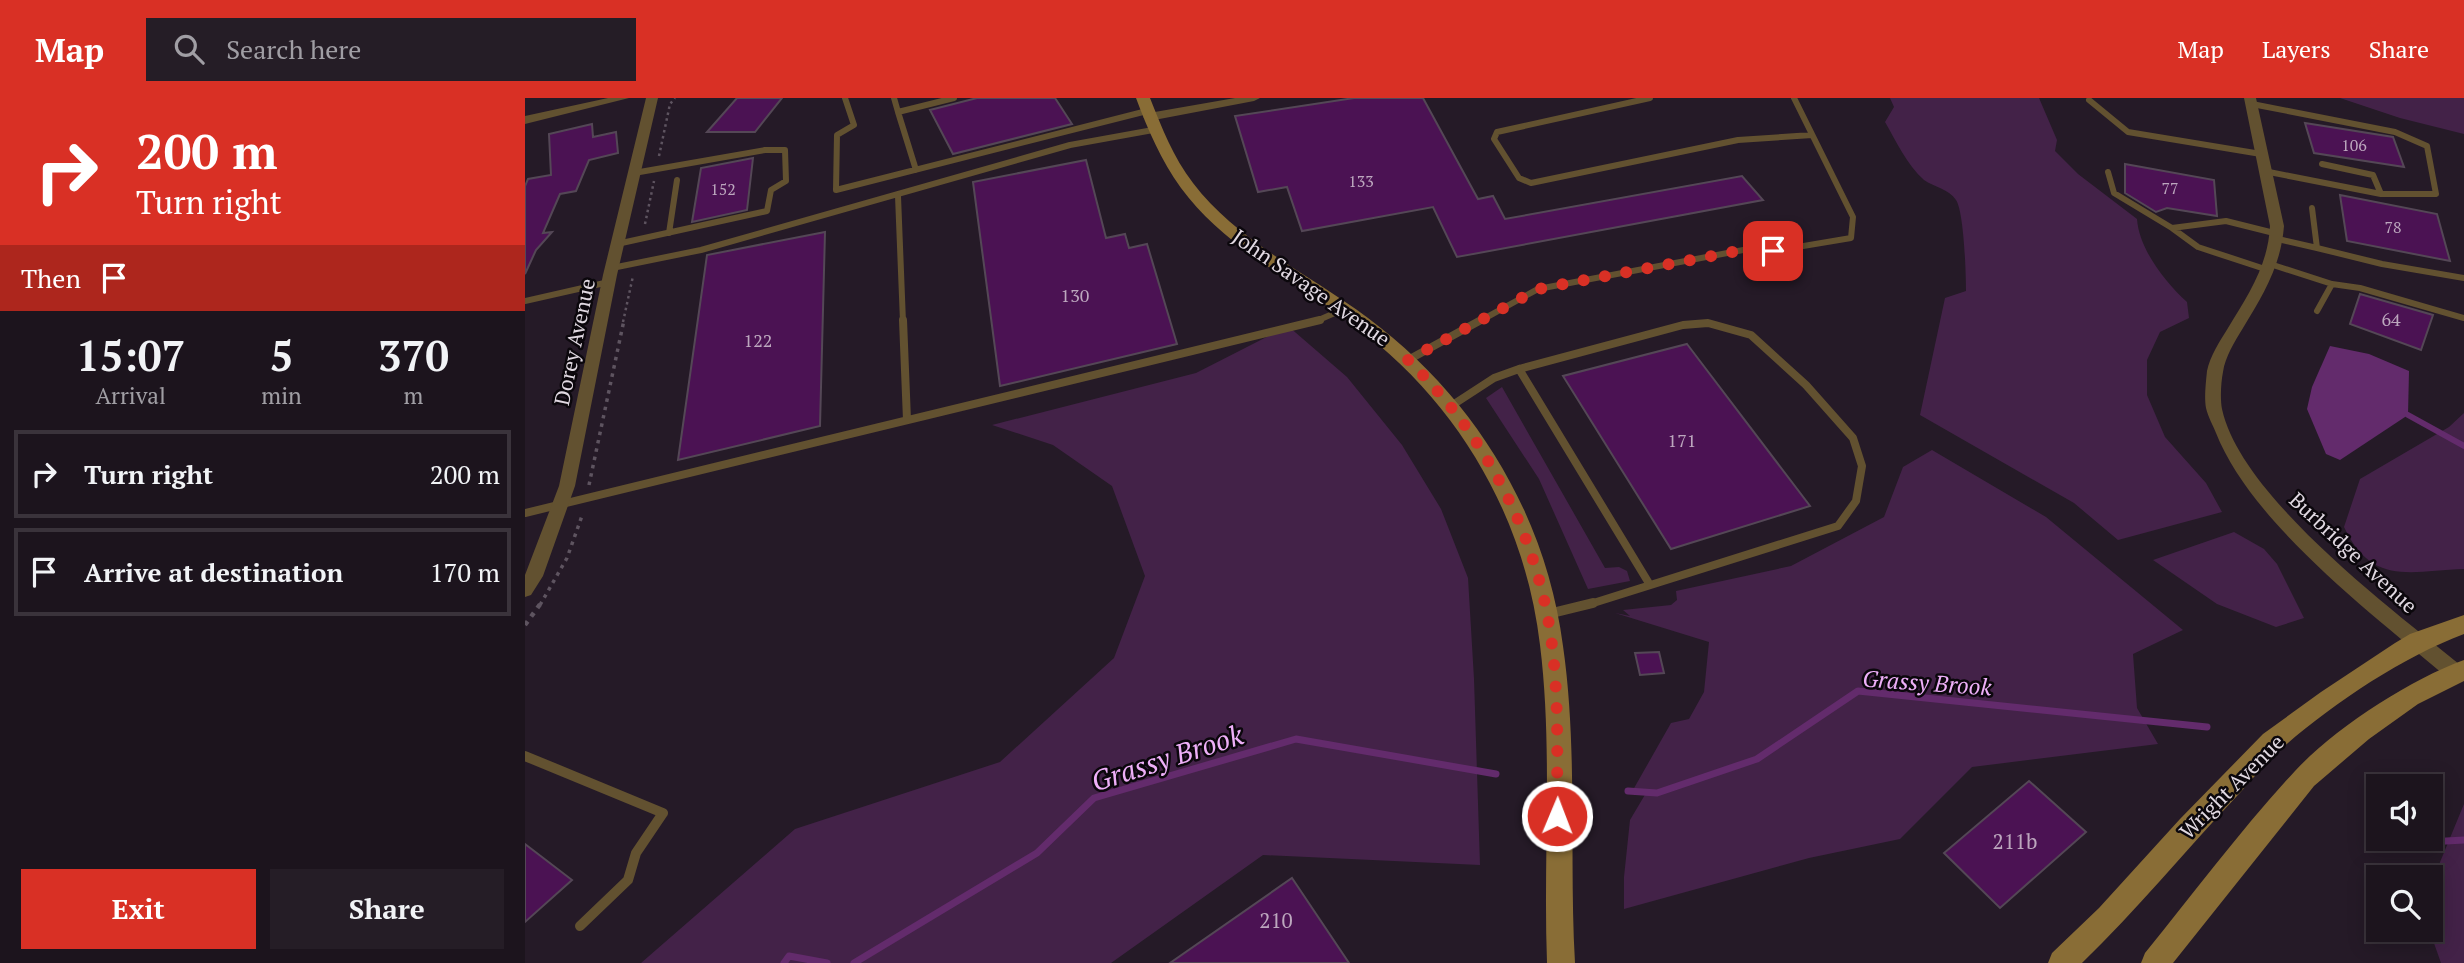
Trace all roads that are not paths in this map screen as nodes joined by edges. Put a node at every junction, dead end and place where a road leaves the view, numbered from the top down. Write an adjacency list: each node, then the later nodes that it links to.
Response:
1 (623, 98): 13 (street)
2 (652, 98): 19 (street, Dorey Avenue)
3 (845, 98): 17 (lane)
4 (894, 98): 11 (lane)
5 (954, 98): 11 (lane)
6 (1254, 98): 12 (street)
7 (1650, 98): 14 (lane)
8 (1794, 98): 14 (lane)
9 (2089, 100): 15 (lane)
10 (2251, 101): 15 (street); 21 (lane)
11 (898, 112): 17 (lane)
12 (1148, 114): 17 (lane); 22 (lane); 34 (main road, John Savage Avenue)
13 (525, 120)
14 (1812, 135): 37 (lane)
15 (2262, 163): 21 (lane); 26 (street)
16 (2322, 164): 21 (lane)
17 (916, 170)
18 (2108, 172): 24 (lane)
19 (634, 173): 25 (lane); 27 (street, Dorey Avenue)
20 (677, 180): 25 (lane)
21 (2381, 194)
22 (898, 196): 30 (lane); 40 (lane)
23 (2312, 208): 28 (lane)
24 (2172, 228): 26 (lane); 29 (lane)
25 (669, 233): 27 (lane)
26 (2278, 237): 28 (lane); 29 (street, Burbridge Avenue)
27 (617, 244): 30 (street, Dorey Avenue)
28 (2317, 248): 31 (lane)
29 (2269, 267): 32 (lane); 47 (street, Burbridge Avenue)
30 (610, 275): 33 (lane); 41 (street, Dorey Avenue)
31 (2464, 278)
32 (2332, 284): 35 (lane); 36 (lane)
33 (525, 300)
34 (1344, 309): 37 (main road, John Savage Avenue); 40 (lane)
35 (2317, 311)
36 (2464, 318)
37 (1408, 360): 39 (main road, John Savage Avenue)
38 (1519, 369): 39 (lane); 43 (lane); 43 (lane)
39 (1451, 407): 45 (main road, John Savage Avenue)
40 (907, 420): 41 (lane)
41 (561, 503): 42 (lane); 44 (street, Dorey Avenue)
42 (525, 513)
43 (1650, 585): 45 (lane)
44 (525, 590)
45 (1548, 614): 51 (main road, John Savage Avenue)
46 (2464, 624): 47 (main road, Wright Avenue)
47 (2418, 641): 48 (street, Burbridge Avenue); 52 (main road, Wright Avenue)
48 (2460, 672): 53 (main road)
49 (525, 756): 50 (lane)
50 (580, 926)
51 (1560, 963)
52 (2062, 963)
53 (2155, 963)

